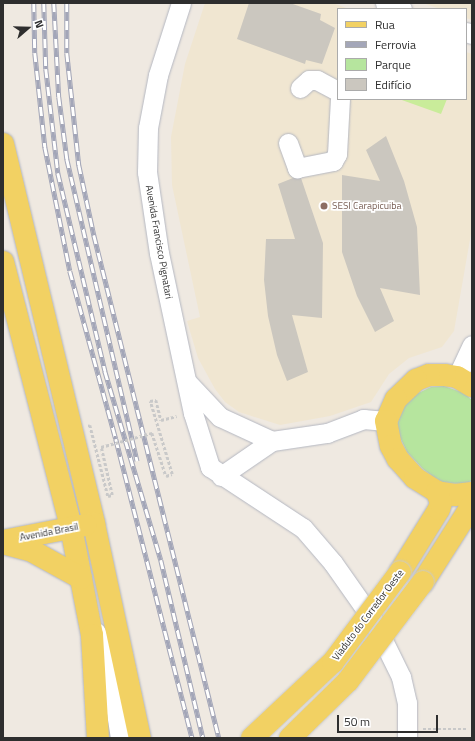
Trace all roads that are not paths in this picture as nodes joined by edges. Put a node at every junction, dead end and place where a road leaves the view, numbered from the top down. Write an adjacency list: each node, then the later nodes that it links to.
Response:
1 (181, 3): 11 (street, Avenida Francisco Pignatari)
2 (385, 3): 3 (street)
3 (399, 8)
4 (300, 88): 5 (street)
5 (337, 90)
6 (340, 100): 7 (street)
7 (288, 143)
8 (3, 144): 19 (main road)
9 (3, 262): 20 (main road)
10 (472, 345): 12 (street)
11 (185, 379): 14 (street); 15 (street, Avenida Francisco Pignatari)
12 (465, 381): 13 (main road)
13 (386, 421): 14 (street); 16 (main road)
14 (272, 441): 15 (street)
15 (221, 476): 24 (street)
16 (437, 492): 17 (main road); 28 (main road, Viaduto do Corredor Oeste, bridge)
17 (472, 492)
18 (472, 505): 29 (main road, bridge)
19 (94, 524): 20 (main road, Avenida Brasil); 27 (main road)
20 (71, 527): 21 (main road, Avenida Brasil); 22 (main road)
21 (3, 542): 22 (main road)
22 (81, 578): 23 (main road)
23 (86, 602): 25 (main road); 26 (street)
24 (408, 732)
25 (98, 738)
26 (120, 738)
27 (140, 738)
28 (252, 738)
29 (290, 738)

